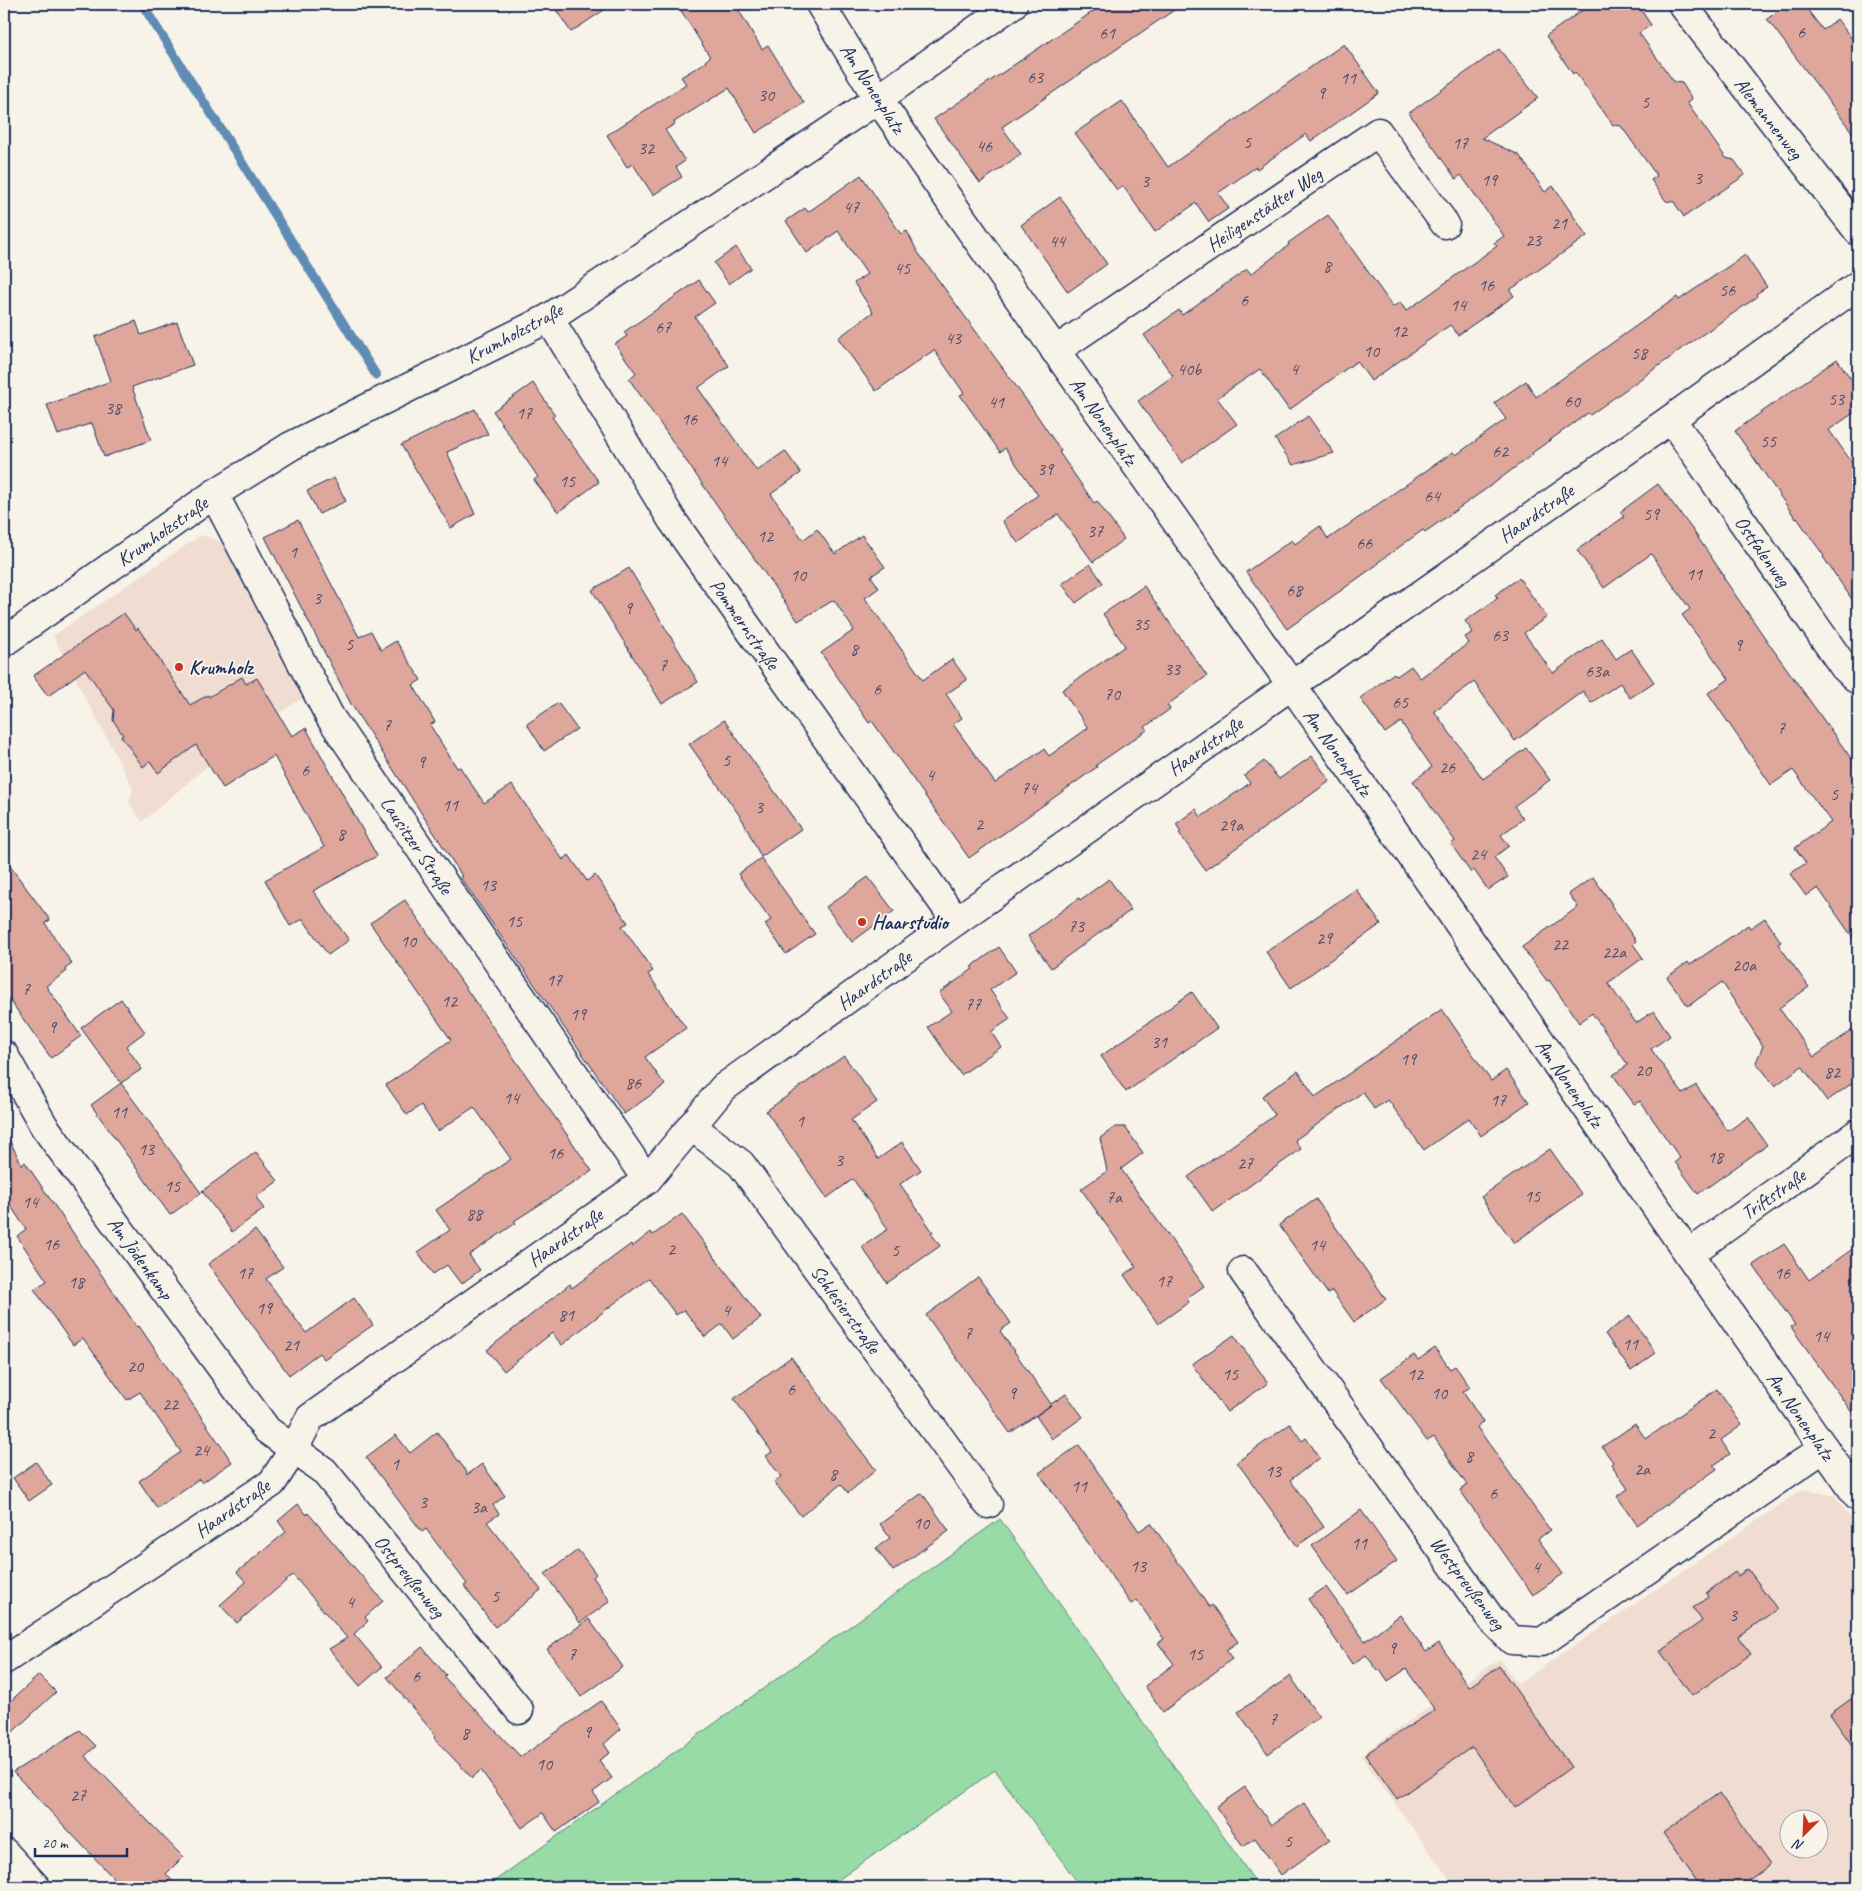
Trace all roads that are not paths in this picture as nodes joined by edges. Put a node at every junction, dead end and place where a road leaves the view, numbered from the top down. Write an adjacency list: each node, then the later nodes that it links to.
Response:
1 (820, 4): 4 (street, Am Nonenplatz)
2 (1013, 4): 4 (street, Krumholzstraße)
3 (1682, 4): 6 (street, Alemannenweg)
4 (878, 98): 8 (street, Krumholzstraße); 9 (street, Am Nonenplatz)
5 (1445, 224): 9 (street, Heiligenstädter Weg)
6 (1858, 230)
7 (1858, 285): 10 (street, Haardstraße)
8 (549, 318): 11 (street, Krumholzstraße); 15 (street, Pommernstraße)
9 (1055, 351): 14 (street, Am Nonenplatz)
10 (1671, 419): 13 (street, Ostfalenweg); 14 (street, Haardstraße)
11 (214, 494): 12 (street, Krumholzstraße); 19 (street, Lausitzer Straße)
12 (4, 642)
13 (1858, 680)
14 (1290, 686): 15 (street, Haardstraße); 20 (street, Am Nonenplatz)
15 (956, 921): 17 (street, Haardstraße)
16 (4, 1055): 23 (street, Am Jödenkamp)
17 (691, 1126): 19 (street, Haardstraße); 25 (street, Schlesierstraße)
18 (1858, 1133): 20 (street, Triftstraße)
19 (647, 1180): 23 (street, Haardstraße)
20 (1688, 1254): 22 (street, Am Nonenplatz)
21 (1243, 1271): 22 (street, Westpreußenweg)
22 (1824, 1448): 24 (street, Am Nonenplatz)
23 (294, 1449): 26 (street, Haardstraße); 27 (street, Ostpreußenweg)
24 (1858, 1497)
25 (988, 1504)
26 (4, 1660)
27 (519, 1710)
28 (4, 1852): 29 (street)
29 (36, 1887)

